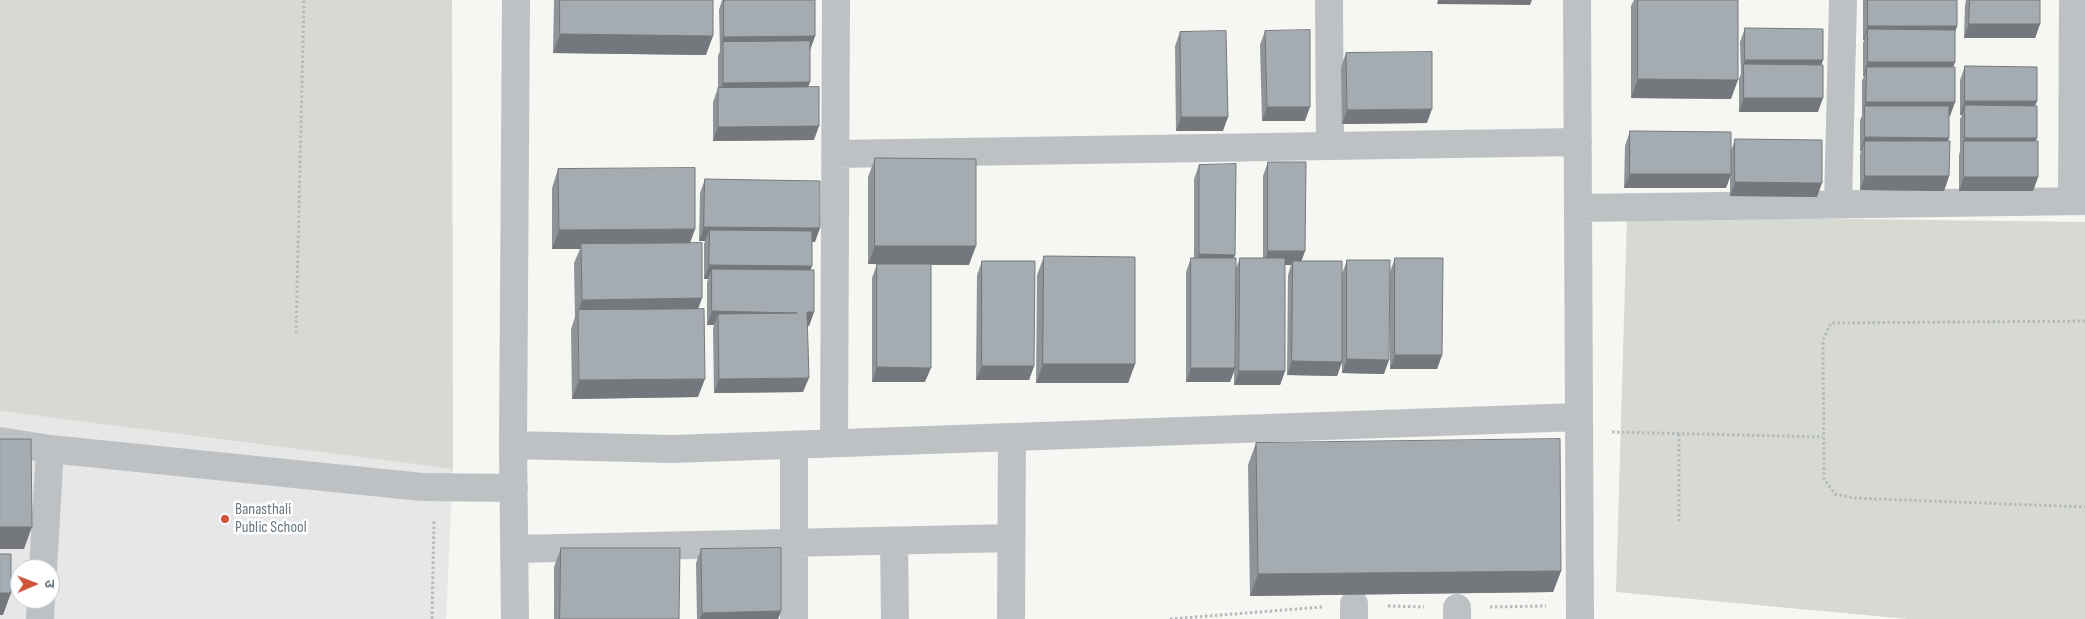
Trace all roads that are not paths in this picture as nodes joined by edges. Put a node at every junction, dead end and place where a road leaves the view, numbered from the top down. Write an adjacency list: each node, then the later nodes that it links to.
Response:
1 (516, 0): 17 (street)
2 (836, 0): 9 (street)
3 (1329, 0): 8 (street)
4 (1577, 0): 7 (street)
5 (1843, 0): 11 (street)
6 (2073, 0): 10 (street)
7 (1578, 142): 8 (street); 12 (street)
8 (1330, 146): 9 (street)
9 (835, 154): 16 (street)
10 (2078, 201): 11 (street)
11 (1838, 204): 12 (street)
12 (1578, 208): 13 (street)
13 (1579, 424): 14 (street); 32 (street)
14 (1012, 437): 16 (street); 21 (street)
15 (0, 442): 19 (street)
16 (834, 443): 18 (street)
17 (513, 445): 18 (street); 20 (street)
18 (794, 445): 23 (street)
19 (50, 449): 20 (street); 26 (street)
20 (514, 488): 25 (street)
21 (1011, 538): 22 (street); 31 (street)
22 (894, 541): 23 (street); 30 (street)
23 (794, 543): 24 (street); 29 (street)
24 (674, 546): 25 (street); 27 (street)
25 (514, 550): 28 (street)
26 (44, 559)
27 (675, 573)
28 (515, 619)
29 (794, 619)
30 (895, 619)
31 (1011, 619)
32 (1580, 619)

